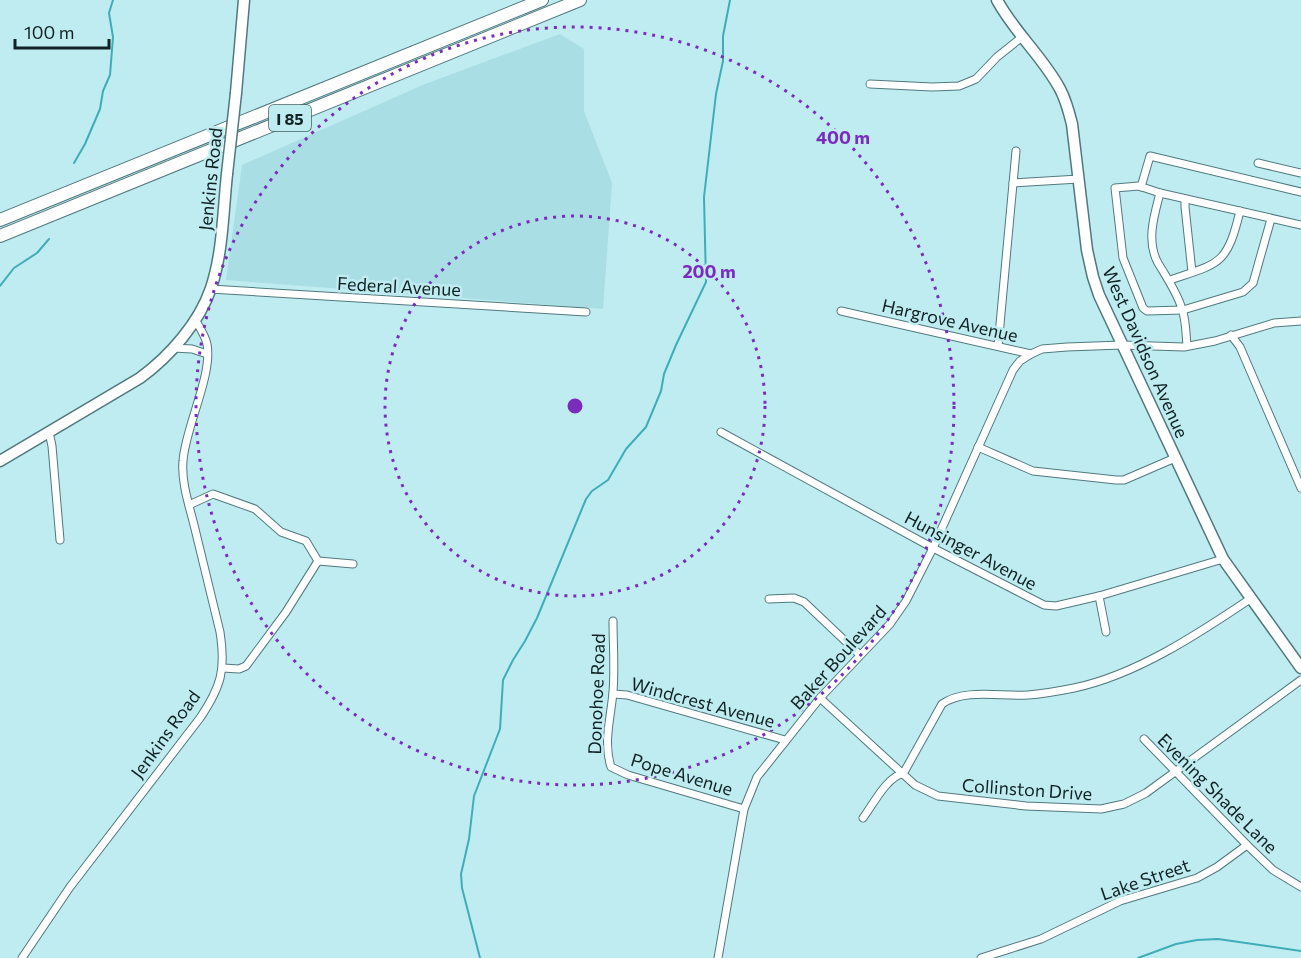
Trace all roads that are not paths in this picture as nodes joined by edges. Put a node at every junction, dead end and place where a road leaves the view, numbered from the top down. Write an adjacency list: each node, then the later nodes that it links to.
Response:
1 (244, 0): 23 (street, Jenkins Road, bridge)
2 (542, 0): 18 (highway, I 85)
3 (580, 0): 20 (highway, I 85)
4 (997, 0): 5 (street, West Davidson Avenue)
5 (1022, 37): 6 (street); 10 (street, West Davidson Avenue)
6 (870, 84)
7 (1016, 151): 11 (street)
8 (1258, 163): 9 (street)
9 (1301, 173)
10 (1079, 179): 11 (street); 30 (street, West Davidson Avenue)
11 (1013, 183): 31 (street)
12 (1142, 187): 13 (street); 14 (street); 24 (street)
13 (1301, 192)
14 (1160, 193): 15 (street); 22 (street)
15 (1185, 199): 16 (street); 21 (street)
16 (1240, 212): 17 (street); 21 (street)
17 (1271, 219): 19 (street); 24 (street)
18 (0, 220)
19 (1301, 225)
20 (0, 236)
21 (1192, 272): 22 (street)
22 (1170, 280): 24 (street)
23 (210, 289): 26 (street, Federal Avenue); 27 (street, Jenkins Road)
24 (1183, 310): 32 (street)
25 (840, 311): 31 (street, Hargrove Avenue)
26 (586, 312)
27 (195, 319): 33 (street); 34 (street, Jenkins Road)
28 (1301, 321): 29 (street, Hargrove Avenue)
29 (1231, 335): 32 (street, Hargrove Avenue); 41 (street)
30 (1122, 345): 32 (street, Hargrove Avenue); 35 (street, Hargrove Avenue); 39 (street, West Davidson Avenue)
31 (998, 346): 35 (street, Hargrove Avenue)
32 (1187, 346)
33 (173, 348): 34 (street); 36 (street)
34 (207, 354): 42 (street, Jenkins Road)
35 (1031, 354): 38 (street, Baker Boulevard)
36 (49, 432): 40 (street); 43 (street)
37 (721, 432): 44 (street, Hunsinger Avenue)
38 (978, 447): 39 (street); 44 (street, Baker Boulevard)
39 (1175, 458): 45 (street, West Davidson Avenue)
40 (0, 461)
41 (1301, 488)
42 (189, 505): 46 (street); 54 (street, Jenkins Road)
43 (60, 540)
44 (933, 548): 48 (street, Hunsinger Avenue); 53 (street, Baker Boulevard)
45 (1223, 559): 48 (street, Hunsinger Avenue); 50 (street, West Davidson Avenue)
46 (318, 561): 47 (street); 54 (street)
47 (353, 564)
48 (1099, 596): 52 (street)
49 (769, 599): 53 (street)
50 (1250, 599): 55 (street, West Davidson Avenue); 63 (street)
51 (613, 621): 57 (street, Donohoe Road)
52 (1106, 632)
53 (860, 655): 58 (street, Baker Boulevard)
54 (223, 668): 68 (street, Jenkins Road)
55 (1301, 668)
56 (1301, 680): 62 (street, Collinston Drive)
57 (613, 694): 59 (street, Windcrest Avenue); 61 (street, Donohoe Road)
58 (820, 698): 59 (street, Baker Boulevard); 63 (street, Collinston Drive)
59 (785, 740): 64 (street, Baker Boulevard)
60 (1144, 740): 62 (street, Evening Shade Lane)
61 (611, 767): 64 (street, Pope Avenue)
62 (1175, 771): 63 (street, Collinston Drive); 66 (street, Evening Shade Lane)
63 (903, 774): 65 (street)
64 (744, 808): 69 (street, Baker Boulevard)
65 (863, 818)
66 (1247, 846): 67 (street, Evening Shade Lane); 70 (street, Lake Street)
67 (1301, 887)
68 (22, 958)
69 (718, 958)
70 (981, 958)

